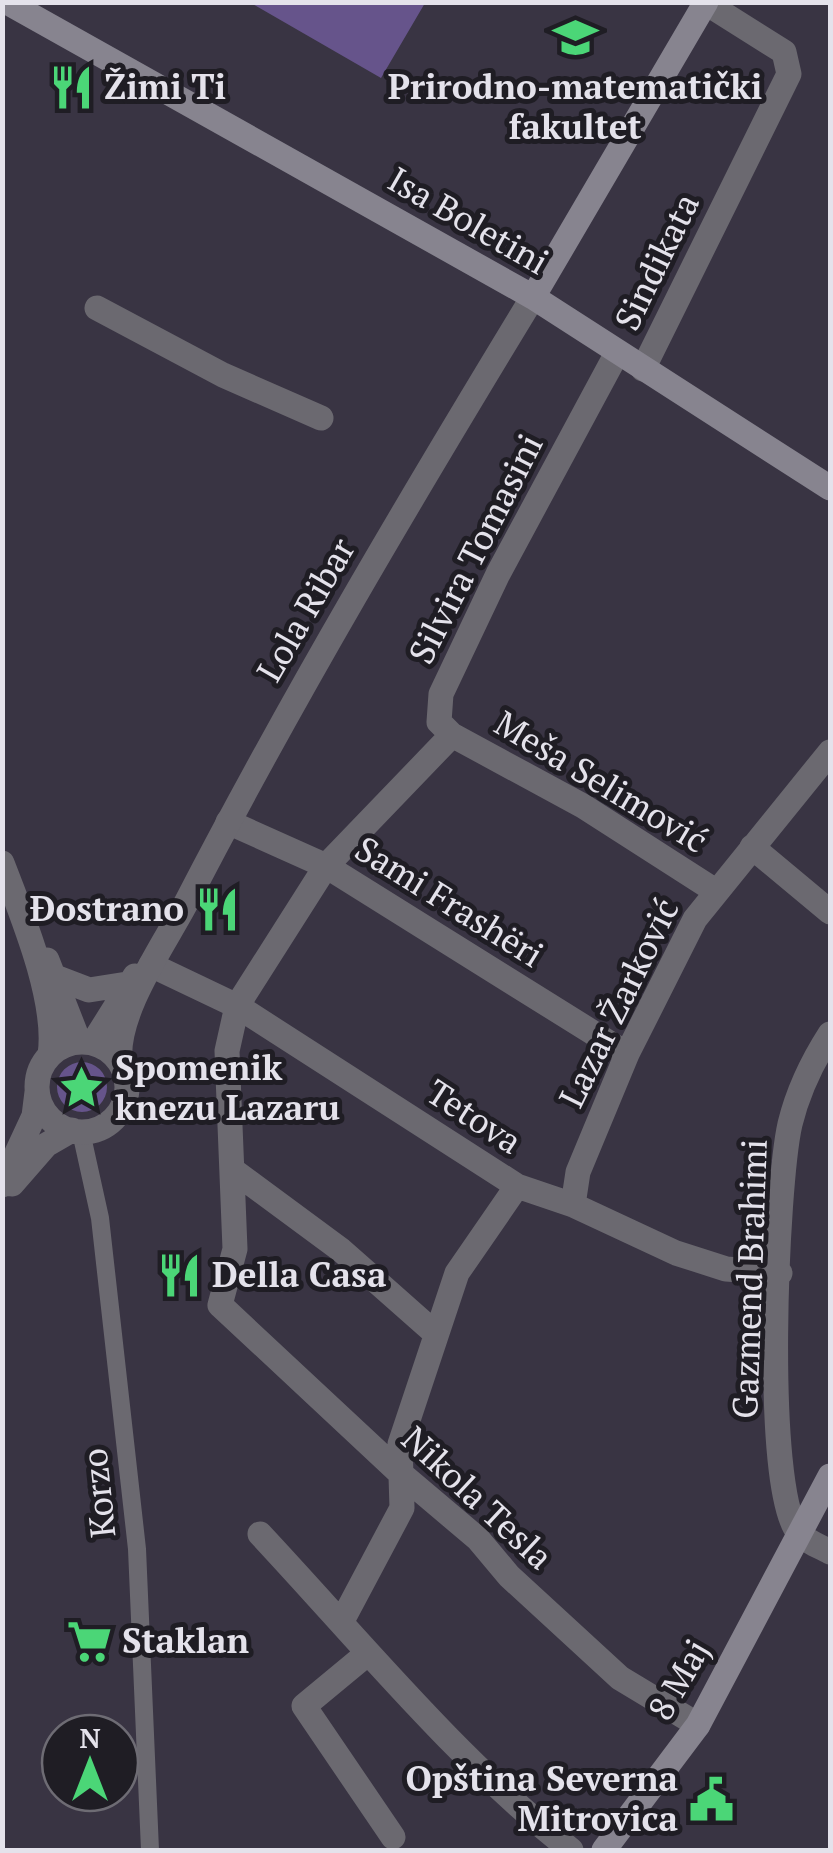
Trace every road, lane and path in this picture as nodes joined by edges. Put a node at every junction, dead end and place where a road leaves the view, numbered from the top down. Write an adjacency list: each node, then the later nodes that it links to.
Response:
1 (7, 2): 3 (main road, Isa Boletini)
2 (706, 3): 3 (main road); 6 (street, Sindikata)
3 (533, 297): 5 (main road, Isa Boletini); 11 (street, Lola Ribar)
4 (97, 308): 7 (street)
5 (617, 353): 6 (main road, Isa Boletini); 9 (street, Silvira Tomasini)
6 (643, 370): 8 (main road, Isa Boletini)
7 (321, 418)
8 (830, 488)
9 (452, 735): 14 (street); 15 (street, Meša Selimović)
10 (830, 752): 12 (street, Lazar Žarković)
11 (228, 822): 14 (street, Sami Frashëri); 18 (street, Lola Ribar)
12 (752, 848): 15 (street, Lazar Žarković); 16 (street)
13 (2, 863): 17 (street)
14 (326, 866): 21 (street); 24 (street, Sami Frashëri)
15 (714, 890): 24 (street, Lazar Žarković)
16 (830, 912)
17 (26, 926): 19 (street); 25 (street)
18 (151, 965): 20 (street, Lola Ribar); 21 (street, Tetova); 26 (street, Lola Ribar)
19 (55, 977): 20 (street); 23 (street)
20 (127, 984): 23 (street, Lola Ribar)
21 (236, 1006): 29 (street); 31 (street, Tetova)
22 (830, 1034): 34 (street, Gazmend Brahimi)
23 (86, 1042): 25 (street); 26 (street)
24 (627, 1054): 33 (street, Lazar Žarković)
25 (50, 1056): 27 (street)
26 (120, 1062): 28 (street)
27 (38, 1092): 28 (street); 30 (street)
28 (76, 1131): 32 (street); 45 (street, Korzo)
29 (234, 1172): 35 (street); 36 (street, Nikola Tesla)
30 (2, 1185)
31 (517, 1186): 33 (street, Tetova); 35 (street)
32 (2, 1195)
33 (572, 1205): 34 (street, Tetova)
34 (780, 1274): 39 (street, Gazmend Brahimi)
35 (436, 1334): 36 (street)
36 (400, 1473): 41 (street); 43 (street, Nikola Tesla)
37 (830, 1476): 39 (main road, 8 Maj)
38 (260, 1534): 41 (street)
39 (799, 1534): 40 (street); 43 (main road, 8 Maj)
40 (830, 1552)
41 (342, 1621): 42 (street)
42 (368, 1654): 44 (street); 46 (street)
43 (698, 1725): 47 (main road, 8 Maj)
44 (394, 1837)
45 (150, 1850)
46 (572, 1850)
47 (604, 1850)

